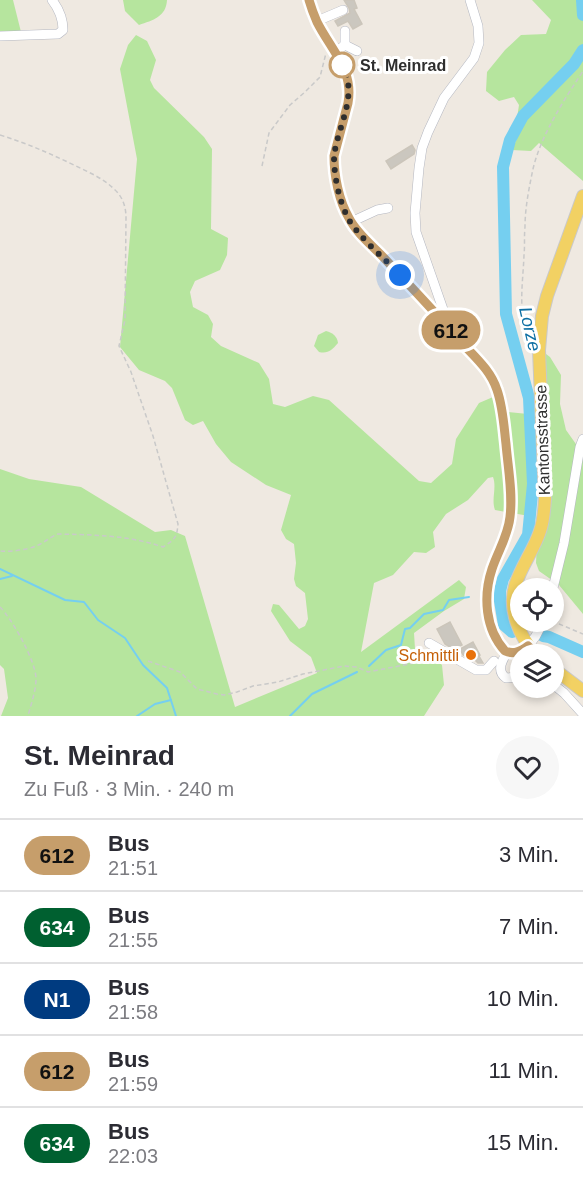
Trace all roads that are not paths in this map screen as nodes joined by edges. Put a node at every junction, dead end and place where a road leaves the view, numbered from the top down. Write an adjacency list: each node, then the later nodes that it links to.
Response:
1 (52, 0): 7 (street)
2 (309, 0): 5 (street)
3 (470, 0): 14 (street)
4 (342, 10): 5 (street)
5 (317, 21): 9 (street)
6 (345, 32): 8 (street)
7 (0, 36)
8 (345, 45): 9 (street); 10 (street)
9 (333, 49): 13 (street)
10 (357, 51)
11 (583, 196): 18 (main road, Kantonsstrasse)
12 (388, 208): 13 (street)
13 (351, 222): 14 (street)
14 (442, 320): 19 (street)
15 (583, 439): 16 (street)
16 (555, 578)
17 (429, 643): 21 (street)
18 (528, 644)
19 (507, 652): 20 (street); 23 (street)
20 (510, 652)
21 (494, 661)
22 (564, 677): 24 (main road)
23 (510, 678)
24 (583, 691)
25 (564, 693): 26 (street)
26 (583, 714)

